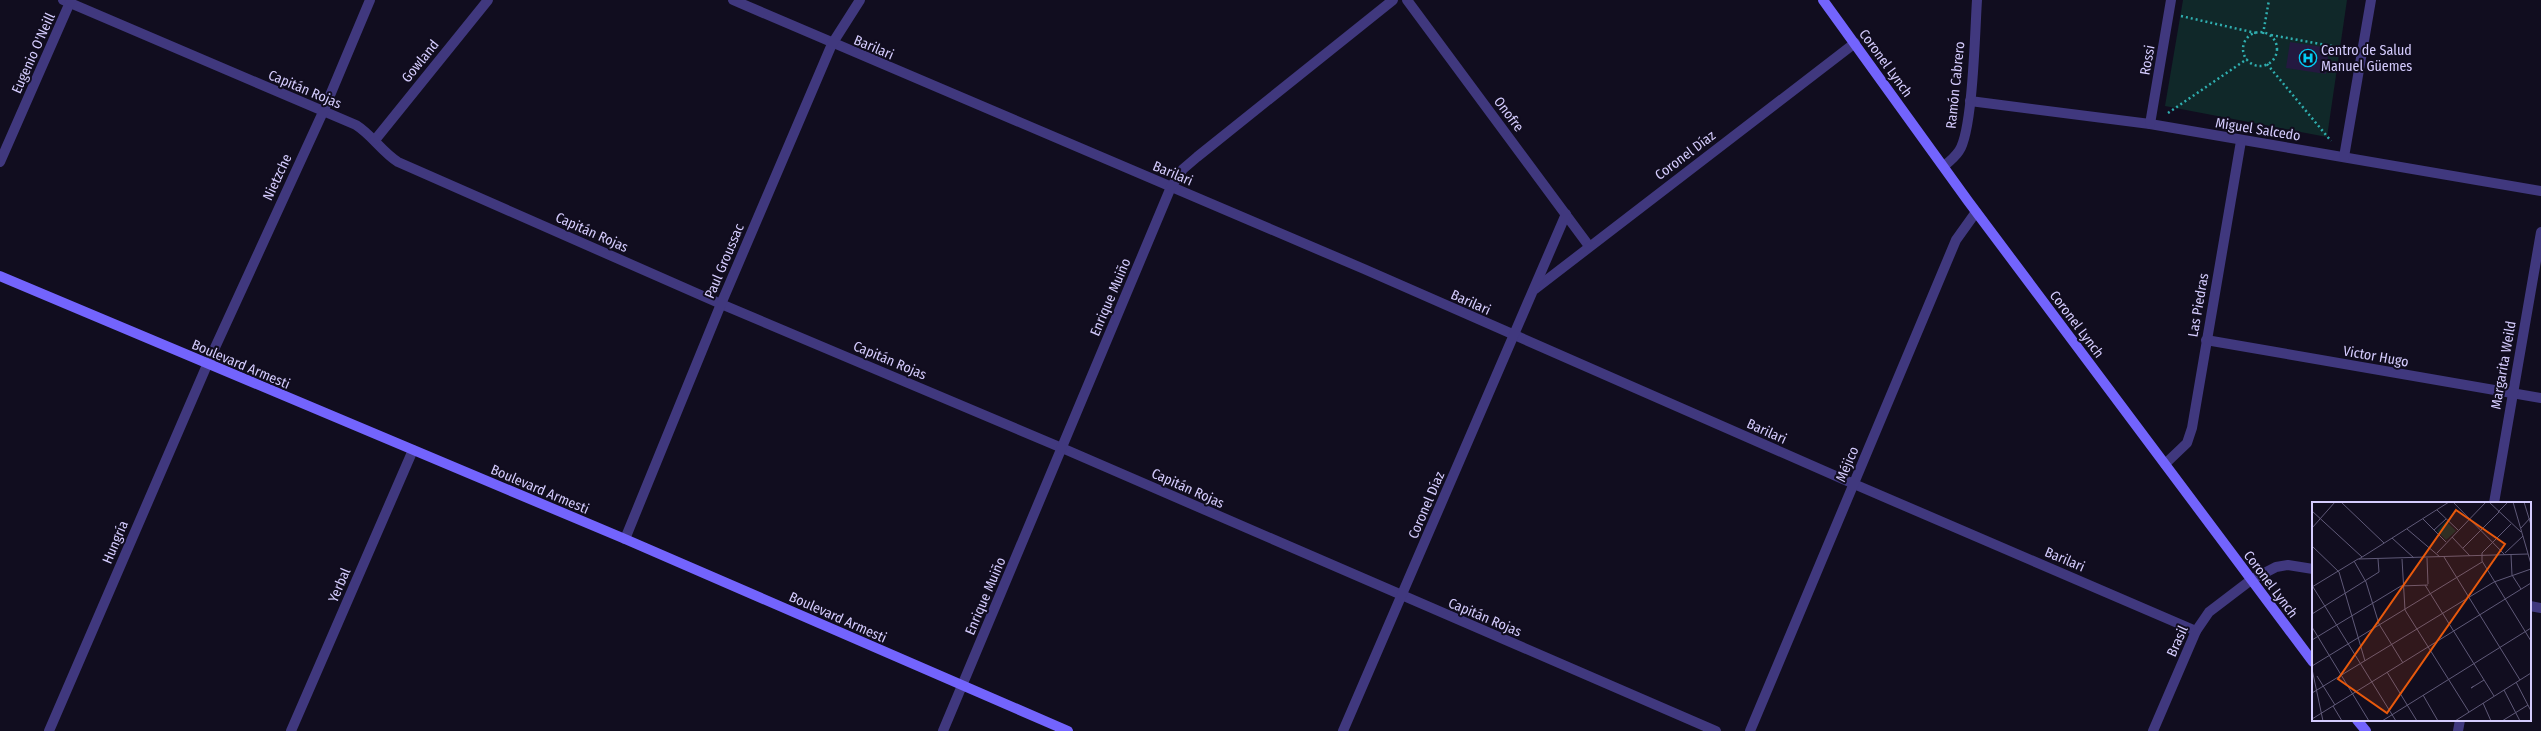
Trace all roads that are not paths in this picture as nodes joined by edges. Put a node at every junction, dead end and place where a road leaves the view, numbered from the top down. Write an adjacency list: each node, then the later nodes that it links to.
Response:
1 (370, 0): 15 (street, Nietzche)
2 (488, 0): 17 (street, Gowland)
3 (733, 0): 13 (street, Barilari)
4 (860, 0): 13 (street, Paul Groussac)
5 (1393, 0): 22 (street, Enrique Muiño)
6 (1407, 0): 25 (street, Onofre)
7 (1824, 0): 12 (main road, Coronel Lynch)
8 (1977, 0): 14 (street, Ramón Cabrero)
9 (2171, 0): 16 (street, Rossi)
10 (2371, 0): 19 (street)
11 (68, 1): 15 (street, Capitán Rojas); 20 (street, Eugenio O'Neill)
12 (1855, 43): 21 (main road, Coronel Lynch); 27 (street, Coronel Díaz)
13 (832, 44): 22 (street, Barilari); 30 (street, Paul Groussac)
14 (1970, 101): 16 (street, Miguel Salcedo); 21 (street, Ramón Cabrero)
15 (323, 112): 17 (street, Capitán Rojas); 33 (street, Nietzche)
16 (2150, 124): 18 (street, Miguel Salcedo)
17 (375, 140): 30 (street, Capitán Rojas)
18 (2241, 142): 19 (street, Miguel Salcedo); 32 (street, Las Piedras)
19 (2344, 157): 23 (street, Miguel Salcedo)
20 (0, 162)
21 (1944, 166): 24 (main road, Coronel Lynch)
22 (1171, 187): 31 (street, Barilari); 36 (street, Enrique Muiño)
23 (2541, 191)
24 (1976, 212): 38 (main road, Coronel Lynch); 39 (street, Méjico)
25 (1566, 214): 27 (street, Onofre); 29 (street, Coronel Díaz)
26 (2541, 232): 34 (street, Margarita Weild)
27 (1589, 246): 29 (street, Coronel Díaz)
28 (0, 276): 33 (main road, Boulevard Armesti)
29 (1533, 290): 31 (street, Coronel Díaz)
30 (721, 304): 36 (street, Capitán Rojas); 41 (street, Paul Groussac)
31 (1514, 336): 39 (street, Barilari); 44 (street, Coronel Díaz)
32 (2206, 340): 34 (street, Victor Hugo); 38 (street, Las Piedras)
33 (207, 365): 37 (main road, Boulevard Armesti); 52 (street, Hungría)
34 (2512, 394): 35 (street, Victor Hugo); 40 (street, Margarita Weild)
35 (2541, 398)
36 (1062, 448): 44 (street, Capitán Rojas); 49 (street, Enrique Muiño)
37 (413, 450): 41 (main road, Boulevard Armesti); 53 (street, Yerbal)
38 (2165, 464): 43 (main road, Coronel Lynch)
39 (1854, 484): 47 (street, Barilari); 58 (street, Méjico)
40 (2494, 502)
41 (625, 539): 49 (main road, Boulevard Armesti)
42 (2312, 569): 43 (street, Brasil)
43 (2251, 580): 47 (street, Brasil); 48 (main road, Coronel Lynch)
44 (1402, 597): 56 (street, Coronel Díaz); 57 (street, Capitán Rojas)
45 (2531, 606): 46 (street)
46 (2541, 608)
47 (2196, 631): 59 (street, Brasil)
48 (2312, 661)
49 (962, 686): 54 (street, Enrique Muiño); 55 (main road, Boulevard Armesti)
50 (2359, 721): 60 (main road)
51 (2460, 721): 61 (street)
52 (49, 731)
53 (291, 731)
54 (943, 731)
55 (1068, 731)
56 (1343, 731)
57 (1716, 731)
58 (1750, 731)
59 (2154, 731)
60 (2366, 731)
61 (2458, 731)

